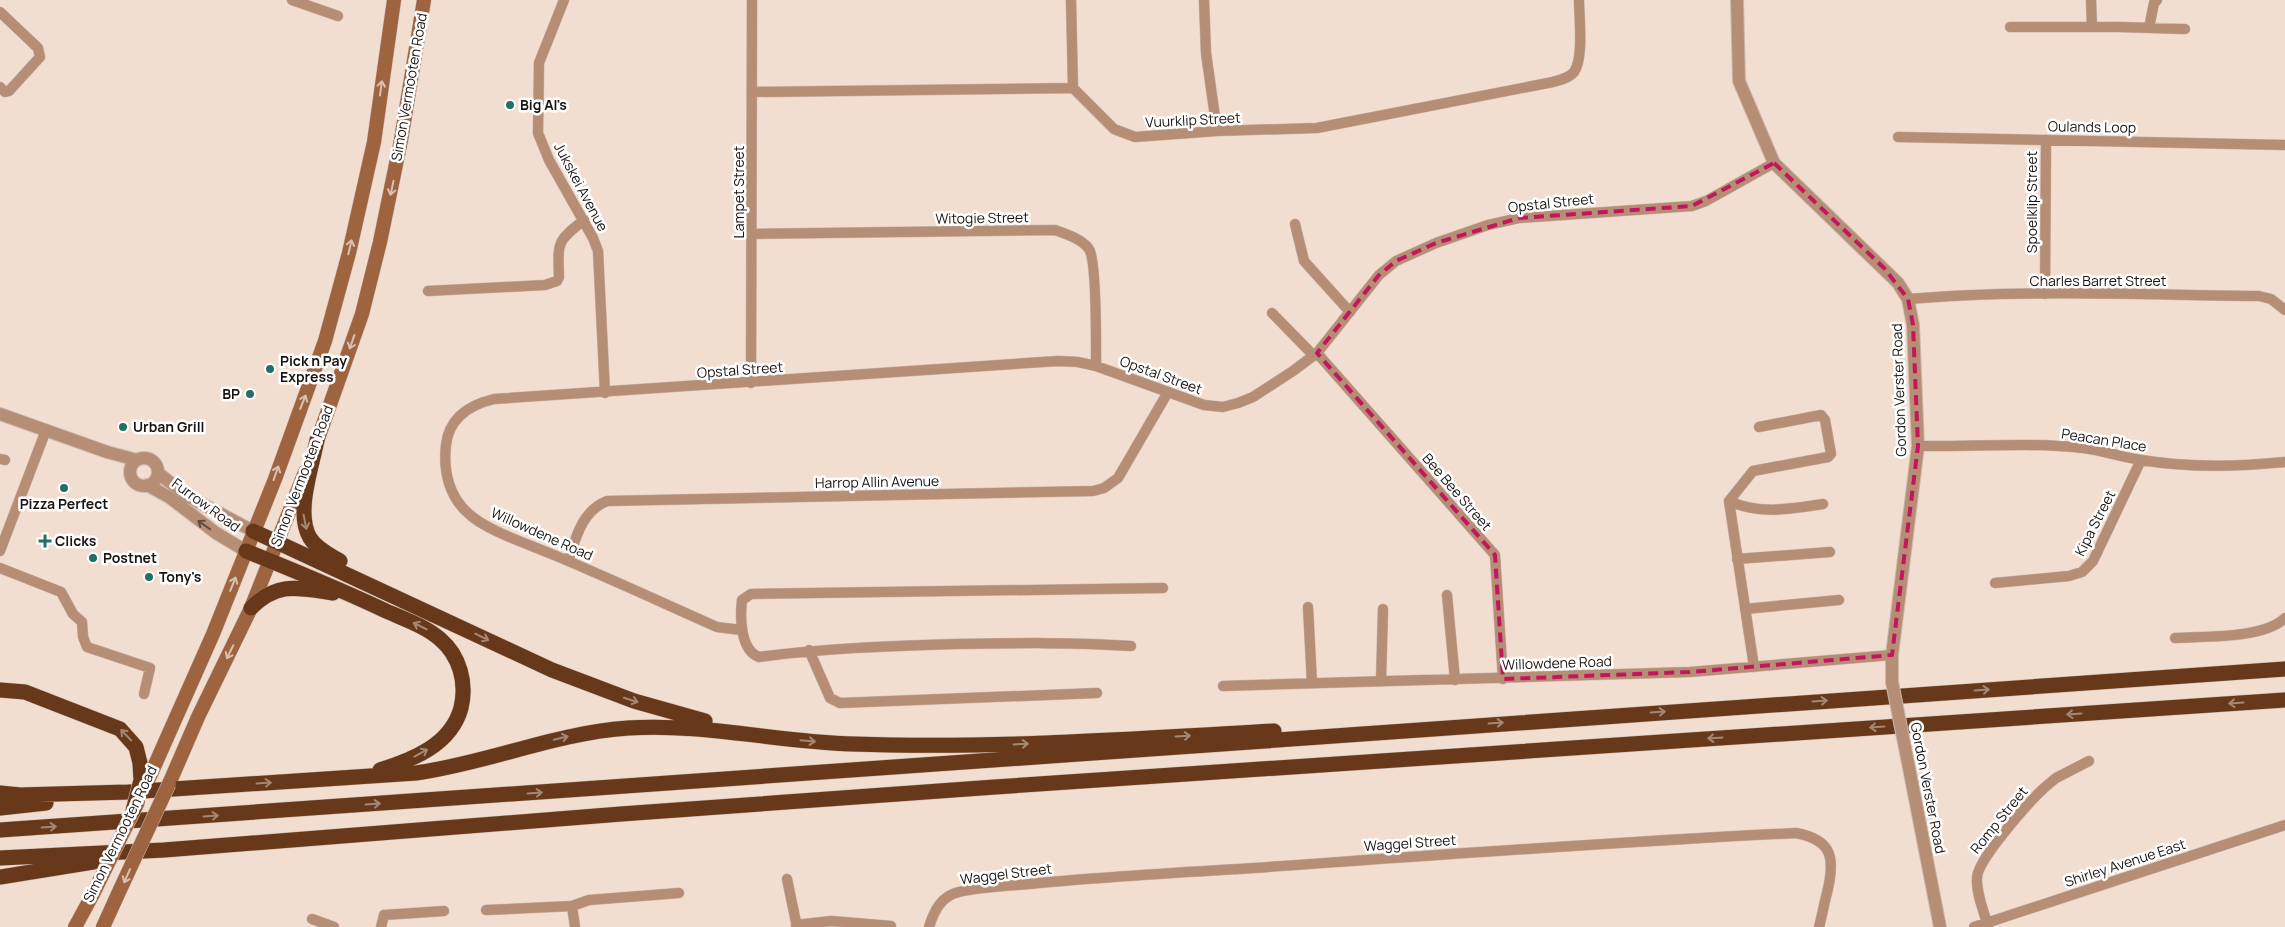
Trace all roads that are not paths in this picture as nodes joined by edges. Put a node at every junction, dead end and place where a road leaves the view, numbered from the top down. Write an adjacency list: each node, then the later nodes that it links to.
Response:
1 (293, 0): 13 (street)
2 (394, 0): 55 (main road, Simon Vermooten Road, one-way to 2)
3 (424, 0): 44 (main road, Simon Vermooten Road, one-way to 44)
4 (564, 0): 26 (street, Jukskei Avenue)
5 (752, 0): 20 (street, Lampet Street)
6 (1071, 0): 19 (street)
7 (1204, 0): 21 (street)
8 (1579, 0): 21 (street, Vuurklip Street)
9 (1737, 0): 25 (street, Gordon Verster Road)
10 (2091, 0): 15 (street)
11 (2157, 0): 16 (street)
12 (0, 12): 18 (street)
13 (338, 16)
14 (2010, 26): 15 (street)
15 (2092, 27): 16 (street)
16 (2149, 28): 17 (street)
17 (2185, 30)
18 (0, 87)
19 (1073, 88): 20 (street); 21 (street, Vuurklip Street)
20 (752, 92): 28 (street, Lampet Street)
21 (1218, 131)
22 (1898, 137): 23 (street, Oulands Loop)
23 (2046, 140): 24 (street, Oulands Loop); 30 (street, Spoelklip Street)
24 (2285, 145)
25 (1774, 163): 31 (street, Gordon Verster Road); 33 (street, Opstal Street)
26 (584, 220): 29 (street); 39 (street, Jukskei Avenue)
27 (1295, 224): 33 (street)
28 (752, 234): 36 (street, Witogie Street); 37 (street, Lampet Street)
29 (428, 291)
30 (2046, 294): 31 (street, Charles Barret Street); 32 (street, Charles Barret Street)
31 (1908, 299): 45 (street, Gordon Verster Road)
32 (2285, 310)
33 (1350, 312): 35 (street, Opstal Street)
34 (1272, 313): 35 (street, Bee Bee Street)
35 (1315, 354): 38 (street, Opstal Street); 82 (street, Bee Bee Street)
36 (1096, 366): 37 (street, Opstal Street); 38 (street, Opstal Street)
37 (751, 383): 39 (street, Opstal Street)
38 (1168, 392): 62 (street, Harrop Allin Avenue)
39 (605, 393): 40 (street, Opstal Street)
40 (494, 399): 62 (street, Willowdene Road)
41 (0, 414): 43 (street)
42 (1759, 427): 53 (street)
43 (46, 430): 46 (street); 58 (street)
44 (318, 440): 56 (main road, Simon Vermooten Road); 71 (highway, one-way to 71)
45 (1918, 446): 48 (street, Peacan Place); 79 (street, Gordon Verster Road)
46 (107, 452): 47 (street); 50 (street)
47 (137, 460): 50 (street); 51 (street)
48 (2141, 460): 49 (street, Peacan Place); 64 (street, Kipa Street)
49 (2285, 462)
50 (130, 473): 52 (street)
51 (158, 473): 52 (street); 55 (street, Furrow Road)
52 (148, 485): 57 (street, Furrow Road, one-way to 52)
53 (1729, 501): 54 (street); 60 (street)
54 (1823, 504)
55 (253, 531): 56 (highway); 57 (main road, Simon Vermooten Road)
56 (277, 541): 61 (main road, Simon Vermooten Road); 71 (highway)
57 (246, 550): 61 (highway); 95 (main road, Simon Vermooten Road, one-way to 57)
58 (0, 551)
59 (1830, 552): 60 (street)
60 (1737, 559): 73 (street)
61 (270, 560): 67 (highway); 70 (main road, Simon Vermooten Road)
62 (568, 560): 75 (street, Willowdene Road)
63 (0, 568): 89 (street)
64 (1995, 583)
65 (1163, 588): 75 (street)
66 (1447, 595): 83 (street)
67 (355, 596): 70 (highway); 94 (highway, one-way to 67)
68 (1839, 600): 73 (street)
69 (1308, 607): 85 (street)
70 (251, 608): 115 (main road, Simon Vermooten Road, one-way to 115, bridge)
71 (422, 608): 92 (highway, one-way to 92)
72 (1383, 609): 84 (street)
73 (1745, 609): 80 (street)
74 (2285, 618): 76 (street)
75 (741, 630): 78 (street)
76 (2175, 638)
77 (1131, 646): 78 (street)
78 (809, 650): 88 (street)
79 (1892, 655): 80 (street, Willowdene Road); 121 (street, Gordon Verster Road, bridge)
80 (1754, 667): 82 (street, Willowdene Road)
81 (2285, 669): 91 (highway, one-way to 81)
82 (1503, 679): 83 (street, Willowdene Road)
83 (1455, 680): 84 (street, Willowdene Road)
84 (1381, 681): 85 (street, Willowdene Road)
85 (1312, 683): 86 (street, Willowdene Road)
86 (1223, 686)
87 (0, 690): 95 (highway, one-way to 87)
88 (1097, 693)
89 (144, 694)
90 (2285, 701): 102 (highway, one-way to 102)
91 (1467, 725): 92 (highway, one-way to 91); 101 (highway, one-way to 91)
92 (760, 735): 94 (highway, one-way to 92)
93 (2089, 761): 111 (street, Romp Street)
94 (359, 776): 96 (highway, one-way to 94)
95 (143, 782): 99 (highway, bridge)
96 (128, 792): 97 (highway); 98 (highway)
97 (0, 793)
98 (0, 808)
99 (134, 811): 114 (main road, Simon Vermooten Road, bridge)
100 (2285, 825): 111 (street, Shirley Avenue East)
101 (0, 830)
102 (164, 850): 103 (highway); 104 (highway)
103 (0, 858)
104 (0, 877)
105 (788, 879): 112 (street)
106 (680, 893): 107 (street)
107 (572, 906): 108 (street); 118 (street)
108 (486, 910)
109 (444, 911): 117 (street)
110 (312, 919): 116 (street)
111 (1987, 925): 122 (street, Shirley Avenue East)
112 (797, 926): 113 (street)
113 (891, 926)
114 (75, 927)
115 (103, 927)
116 (334, 927)
117 (381, 927)
118 (575, 927)
119 (929, 927): 120 (street, Waggel Street)
120 (1819, 927)
121 (1940, 927)
122 (1974, 927)

